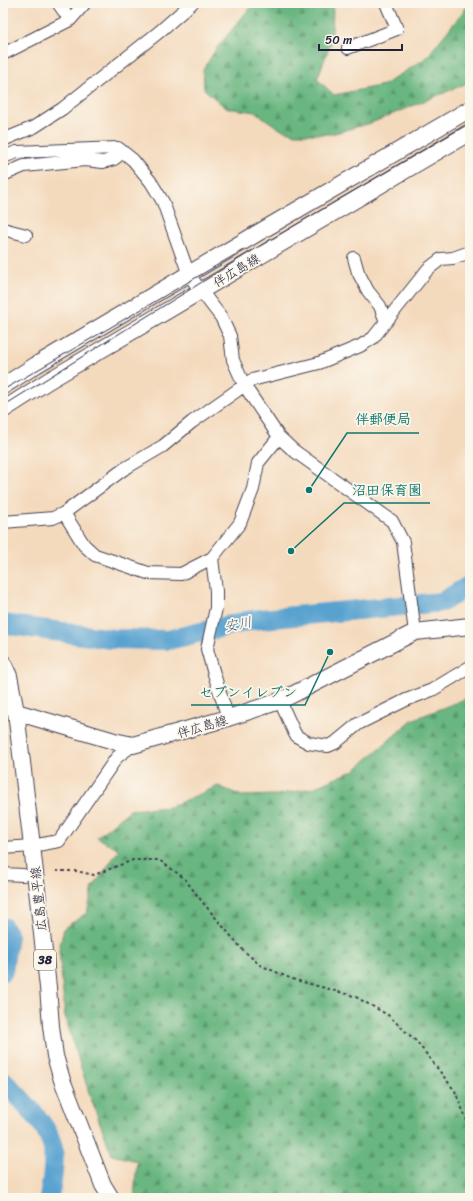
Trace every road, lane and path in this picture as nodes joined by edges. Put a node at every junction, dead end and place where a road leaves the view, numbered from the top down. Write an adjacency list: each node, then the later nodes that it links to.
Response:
1 (58, 3): 5 (street)
2 (85, 3): 5 (street)
3 (192, 3): 10 (street)
4 (386, 3): 6 (street)
5 (70, 20): 7 (street)
6 (348, 48)
7 (3, 54)
8 (470, 109): 18 (main road, 伴広島線)
9 (470, 132): 19 (main road, 伴広島線)
10 (3, 140)
11 (123, 152): 12 (street); 13 (street); 18 (street)
12 (3, 157)
13 (3, 175)
14 (3, 230): 15 (street)
15 (26, 235)
16 (470, 252): 20 (street)
17 (354, 258): 20 (street)
18 (189, 275): 19 (street); 21 (main road, 伴広島線)
19 (201, 291): 22 (main road, 伴広島線); 23 (street)
20 (386, 322): 23 (street)
21 (36, 365): 22 (main road); 24 (main road, 伴広島線)
22 (48, 381): 25 (main road, 伴広島線)
23 (244, 385): 26 (street); 27 (street)
24 (3, 386)
25 (3, 410)
26 (279, 437): 29 (street); 31 (street)
27 (64, 512): 28 (street); 29 (street)
28 (3, 522)
29 (212, 558): 36 (street)
30 (470, 626): 31 (main road, 伴広島線)
31 (414, 628): 34 (main road, 伴広島線)
32 (3, 663): 35 (main road, 広島豊平線 / 38)
33 (470, 667): 34 (street)
34 (280, 701): 36 (main road, 伴広島線)
35 (9, 709): 37 (main road, 伴広島線); 38 (main road, 広島豊平線 / 38)
36 (228, 718): 37 (main road, 伴広島線)
37 (133, 745): 38 (street)
38 (32, 846): 39 (street); 44 (main road, 広島豊平線 / 38)
39 (3, 848)
40 (56, 871): 43 (path)
41 (3, 874): 42 (street)
42 (23, 875)
43 (470, 1128)
44 (110, 1198)

